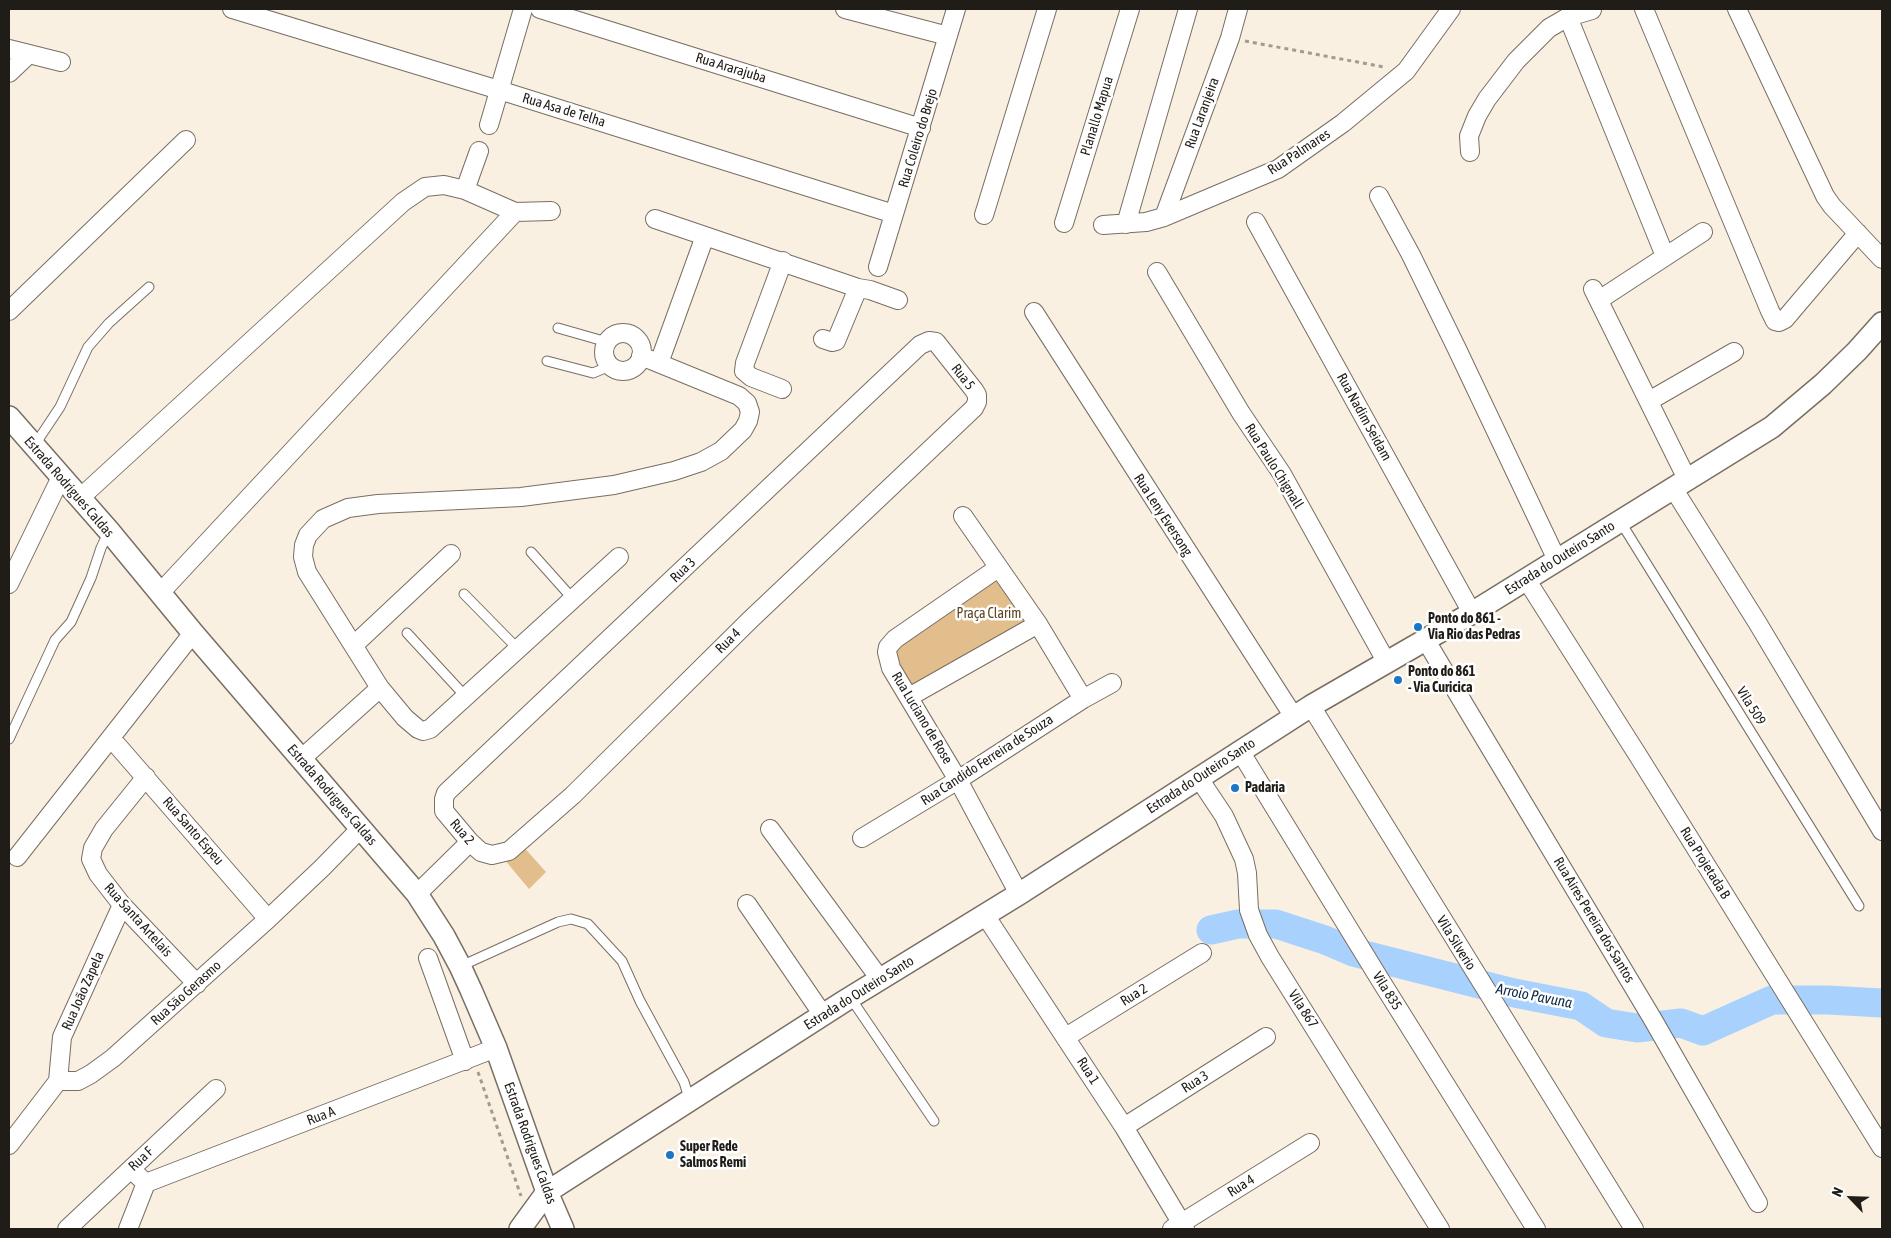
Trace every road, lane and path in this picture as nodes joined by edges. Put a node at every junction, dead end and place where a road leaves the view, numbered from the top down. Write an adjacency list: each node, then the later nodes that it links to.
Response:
1 (232, 9): 23 (street, Rua Asa de Telha)
2 (523, 9): 23 (street)
3 (540, 9): 25 (street, Rua Ararajuba)
4 (845, 9): 14 (street)
5 (956, 9): 16 (street, Rua Coleiro do Brejo)
6 (1047, 9): 34 (street)
7 (1130, 9): 38 (street, Planallo Mapua)
8 (1188, 9): 39 (street)
9 (1238, 9): 17 (street, Rua Laranjeira)
10 (1451, 9): 21 (street, Rua Palmares)
11 (1644, 9): 42 (street)
12 (1737, 9): 42 (street)
13 (1592, 10): 15 (street)
14 (877, 13): 16 (street)
15 (1568, 17): 28 (street); 44 (street)
16 (948, 36): 25 (street, Rua Coleiro do Brejo)
17 (1230, 38): 21 (path); 35 (street, Rua Laranjeira)
18 (9, 48): 19 (street)
19 (29, 54): 20 (street); 22 (street)
20 (61, 62)
21 (1406, 72): 35 (street, Rua Palmares)
22 (9, 74)
23 (499, 90): 24 (street); 33 (street, Rua Asa de Telha)
24 (489, 125)
25 (921, 128): 33 (street, Rua Coleiro do Brejo)
26 (186, 140): 52 (street)
27 (479, 151): 29 (street)
28 (1470, 152)
29 (465, 190): 32 (street); 71 (street)
30 (1379, 196): 78 (street)
31 (551, 211): 32 (street)
32 (515, 212): 82 (street)
33 (894, 214): 47 (street, Rua Coleiro do Brejo)
34 (984, 215)
35 (1164, 217): 39 (street, Rua Palmares)
36 (654, 219): 43 (street)
37 (1256, 222): 85 (street, Rua Nadim Seidam)
38 (1064, 223)
39 (1126, 224): 40 (street, Rua Palmares)
40 (1103, 225)
41 (1703, 232): 44 (street)
42 (1858, 233): 45 (street)
43 (705, 236): 46 (street); 62 (street)
44 (1665, 256): 65 (street)
45 (1882, 259)
46 (783, 261): 50 (street); 64 (street)
47 (878, 267)
48 (1157, 272): 92 (street, Rua Paulo Chignall)
49 (149, 287): 68 (lane)
50 (858, 288): 51 (street); 56 (street)
51 (898, 300)
52 (9, 311)
53 (1034, 312): 98 (street, Rua Leny Eversong)
54 (1882, 323): 70 (street, Estrada do Outeiro Santo)
55 (558, 328): 57 (lane)
56 (823, 339)
57 (607, 342): 60 (street); 63 (street)
58 (936, 342): 66 (street, Rua 5); 106 (street, Rua 3)
59 (1734, 352): 65 (street)
60 (641, 356): 62 (street); 63 (street)
61 (547, 361): 63 (lane)
62 (659, 364): 90 (street)
63 (610, 366)
64 (782, 389)
65 (1649, 401): 70 (street)
66 (969, 413): 111 (street, Rua 4)
67 (9, 417): 68 (street, Estrada Rodrigues Caldas)
68 (34, 446): 69 (street, Estrada Rodrigues Caldas)
69 (61, 477): 71 (street, Estrada Rodrigues Caldas); 81 (street)
70 (1680, 483): 73 (street, Estrada do Outeiro Santo); 109 (street)
71 (80, 498): 74 (street, Estrada Rodrigues Caldas)
72 (963, 516): 79 (street)
73 (1620, 521): 78 (street, Estrada do Outeiro Santo); 117 (lane, Vila 509)
74 (109, 531): 82 (street, Estrada Rodrigues Caldas); 99 (lane)
75 (530, 552): 84 (lane)
76 (451, 554): 90 (street)
77 (620, 556): 84 (street)
78 (1557, 560): 80 (street, Estrada do Outeiro Santo)
79 (998, 568): 86 (street); 96 (street, Rua Luciano de Rose)
80 (1526, 579): 85 (street, Estrada do Outeiro Santo); 138 (street, Rua Projetada B)
81 (9, 584)
82 (160, 593): 87 (street, Estrada Rodrigues Caldas)
83 (464, 594): 91 (lane)
84 (573, 599): 91 (street)
85 (1472, 612): 89 (street, Estrada do Outeiro Santo)
86 (1038, 624): 96 (street); 97 (street)
87 (193, 633): 102 (street, Estrada Rodrigues Caldas); 112 (street)
88 (407, 633): 95 (lane)
89 (1425, 639): 92 (street, Estrada do Outeiro Santo); 142 (street, Rua Aires Pereira dos Santos)
90 (354, 645): 94 (street)
91 (518, 649): 95 (street)
92 (1387, 663): 98 (street, Estrada do Outeiro Santo)
93 (1112, 683): 97 (street, Rua Candido Ferreira de Souza)
94 (380, 688): 95 (street); 102 (street)
95 (466, 697)
96 (909, 697): 105 (street, Rua Luciano de Rose)
97 (1083, 699): 105 (street, Rua Candido Ferreira de Souza)
98 (1303, 711): 101 (street, Estrada do Outeiro Santo); 150 (street, Vila Silverio)
99 (9, 739)
100 (117, 745): 103 (street, Rua Santo Espeu)
101 (1240, 751): 104 (street, Estrada do Outeiro Santo); 149 (street, Vila 835)
102 (301, 759): 107 (street, Estrada Rodrigues Caldas)
103 (146, 777): 116 (street, Rua Santa Artelais); 119 (street, Rua Santo Espeu)
104 (1198, 777): 114 (street, Estrada do Outeiro Santo); 148 (street, Vila 867)
105 (958, 780): 110 (street, Rua Candido Ferreira de Souza); 114 (street, Rua Luciano de Rose)
106 (444, 811): 111 (street, Rua 2)
107 (361, 828): 113 (street, Estrada Rodrigues Caldas); 119 (street, Rua São Gerasmo)
108 (770, 829): 123 (street)
109 (1882, 831)
110 (862, 838)
111 (476, 847): 113 (street)
112 (17, 857)
113 (417, 894): 122 (street, Estrada Rodrigues Caldas)
114 (1019, 894): 118 (street, Estrada do Outeiro Santo)
115 (747, 904): 126 (street)
116 (122, 905): 124 (street, Rua Santa Artelais); 131 (street, Rua João Zapela)
117 (1859, 906)
118 (985, 915): 123 (street, Estrada do Outeiro Santo); 127 (street, Rua 1)
119 (268, 919): 124 (street, Rua São Gerasmo)
120 (1202, 953): 127 (street, Rua 2)
121 (428, 958): 130 (street)
122 (460, 966): 129 (street, Estrada Rodrigues Caldas); 133 (lane)
123 (880, 979): 125 (street, Estrada do Outeiro Santo)
124 (197, 984): 131 (street, Rua São Gerasmo)
125 (850, 997): 126 (street, Estrada do Outeiro Santo); 134 (lane)
126 (823, 1015): 133 (street, Estrada do Outeiro Santo)
127 (1066, 1037): 135 (street, Rua 1)
128 (1266, 1037): 135 (street, Rua 3)
129 (496, 1048): 130 (street, Rua A); 141 (street, Estrada Rodrigues Caldas)
130 (465, 1061): 140 (street, Rua A)
131 (58, 1081): 137 (street)
132 (216, 1089): 139 (street, Rua F)
133 (690, 1101): 141 (street, Estrada do Outeiro Santo)
134 (934, 1121)
135 (1124, 1127): 143 (street, Rua 1)
136 (1310, 1143): 143 (street, Rua 4)
137 (9, 1145)
138 (1882, 1148)
139 (130, 1168): 140 (street); 144 (street, Rua F)
140 (146, 1183): 145 (street)
141 (547, 1192): 146 (street, Estrada do Outeiro Santo); 147 (street, Estrada Rodrigues Caldas)
142 (1758, 1203)
143 (1179, 1227)
144 (67, 1229)
145 (128, 1229)
146 (520, 1229)
147 (563, 1229)
148 (1440, 1229)
149 (1536, 1229)
150 (1634, 1229)

